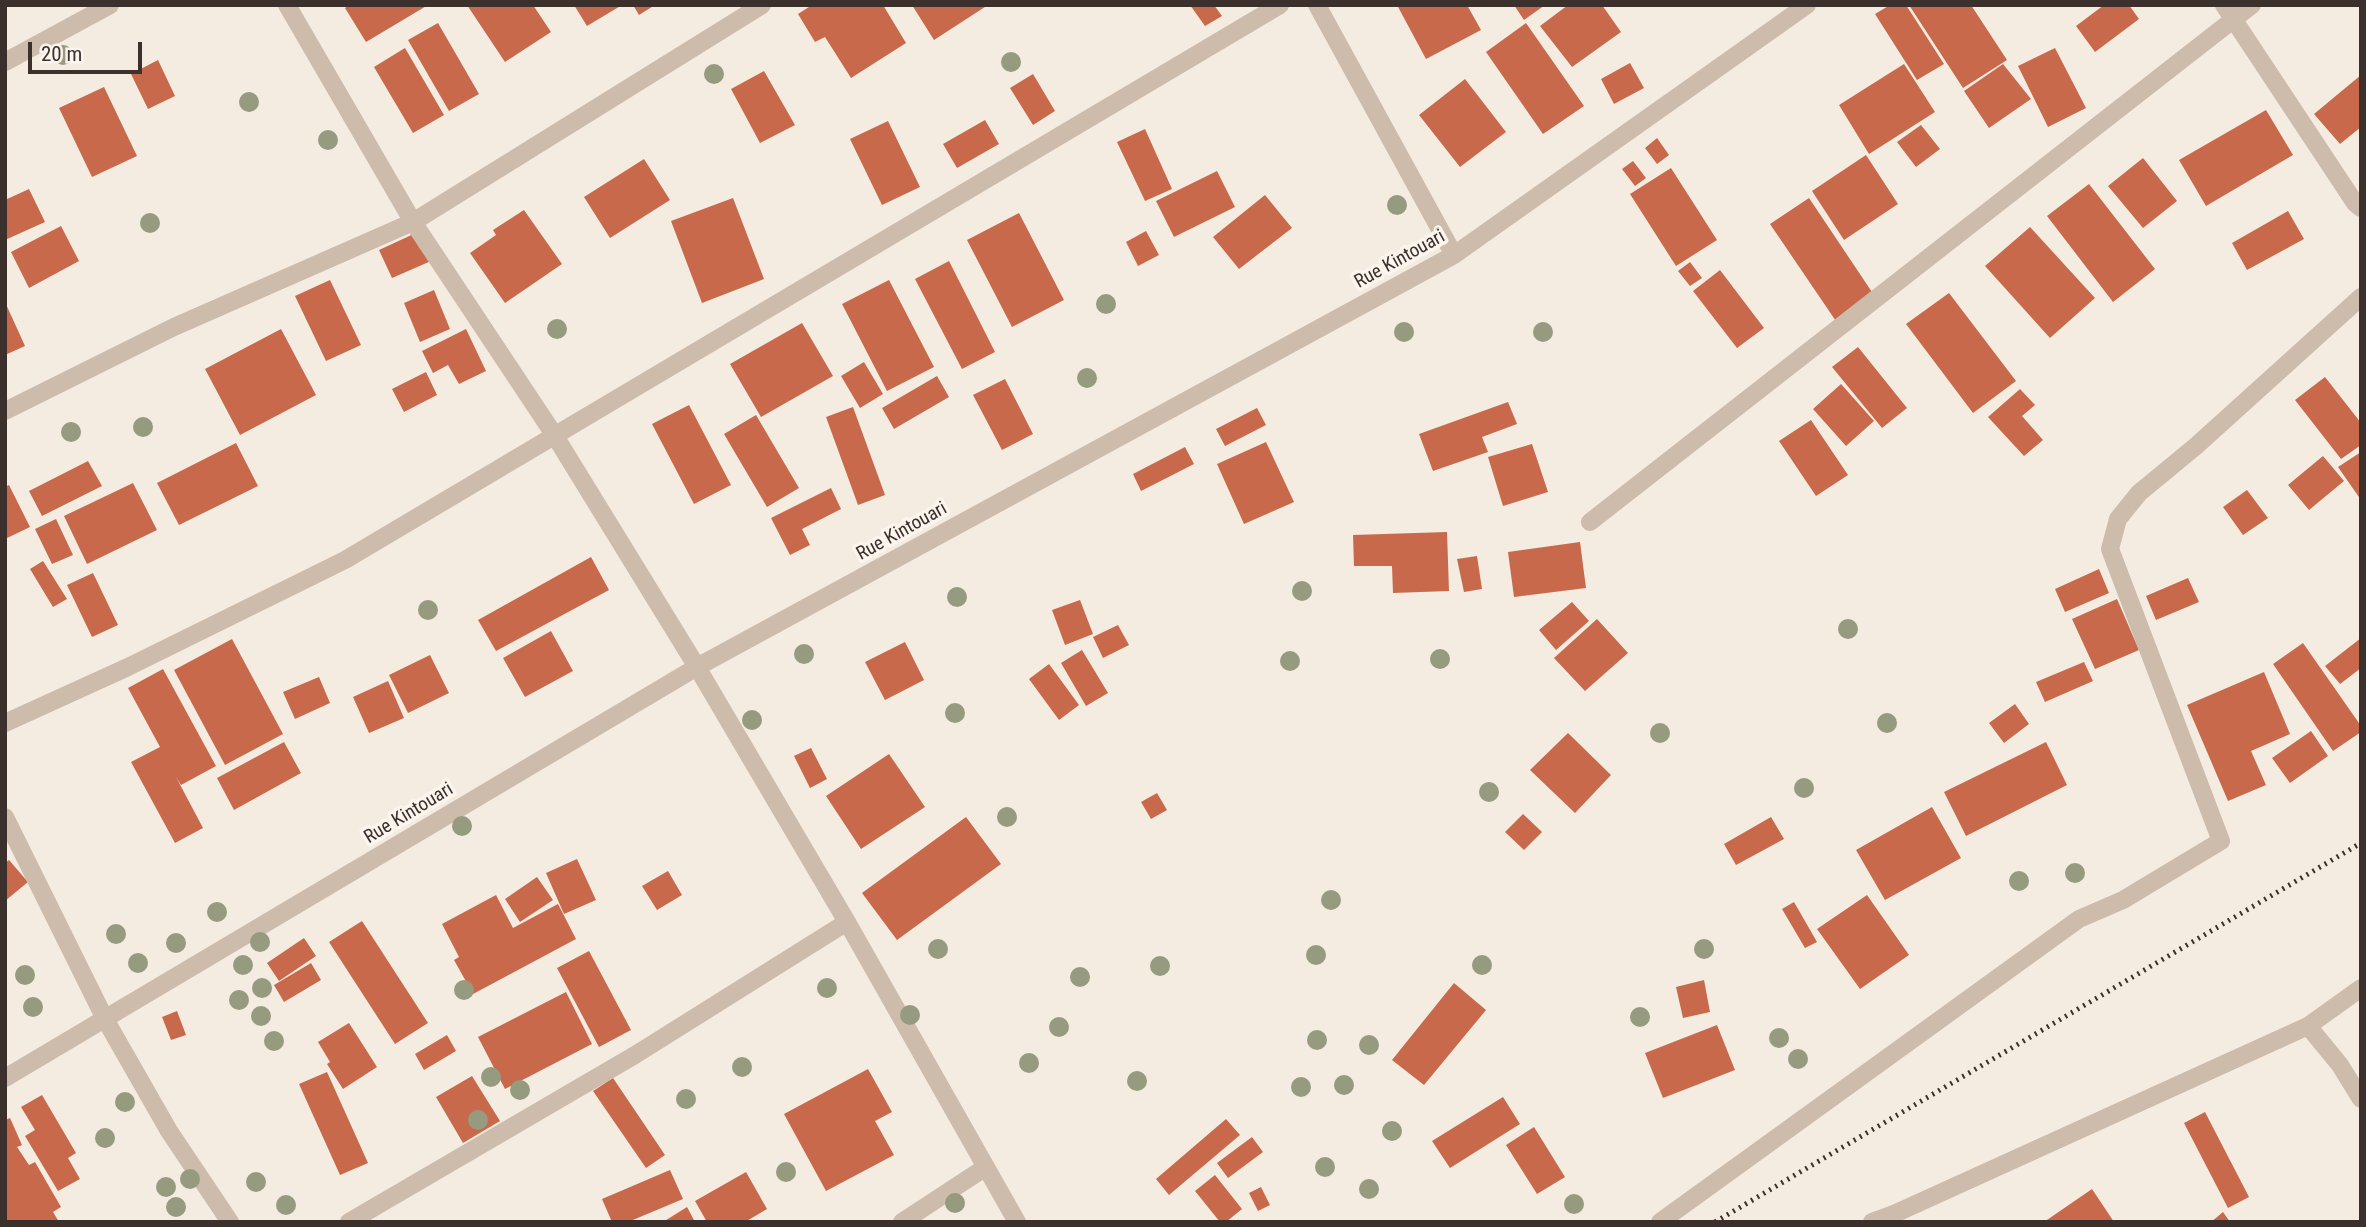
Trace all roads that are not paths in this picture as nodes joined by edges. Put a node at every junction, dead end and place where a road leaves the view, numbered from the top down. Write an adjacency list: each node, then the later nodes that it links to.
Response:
1 (110, 5): 9 (street)
2 (287, 5): 11 (street)
3 (762, 5): 11 (street)
4 (1280, 5): 15 (street)
5 (1317, 5): 12 (street)
6 (1807, 5): 12 (street, Rue Kintouari)
7 (2252, 5): 8 (street)
8 (2228, 12): 10 (street); 16 (street)
9 (5, 62)
10 (2359, 203)
11 (413, 222): 14 (street); 15 (street)
12 (1454, 255): 17 (street, Rue Kintouari)
13 (2361, 298): 31 (street)
14 (5, 411)
15 (555, 436): 17 (street); 18 (street)
16 (1590, 522)
17 (697, 667): 20 (street); 22 (street, Rue Kintouari)
18 (5, 723)
19 (5, 817): 22 (street)
20 (847, 922): 26 (street); 28 (street)
21 (2361, 988): 23 (street)
22 (106, 1019): 24 (street, Rue Kintouari); 27 (street)
23 (2308, 1026): 25 (street); 32 (street)
24 (5, 1078)
25 (2361, 1099)
26 (986, 1167): 29 (street); 30 (street)
27 (230, 1222)
28 (349, 1222)
29 (902, 1222)
30 (1017, 1222)
31 (1660, 1222)
32 (1872, 1222)

